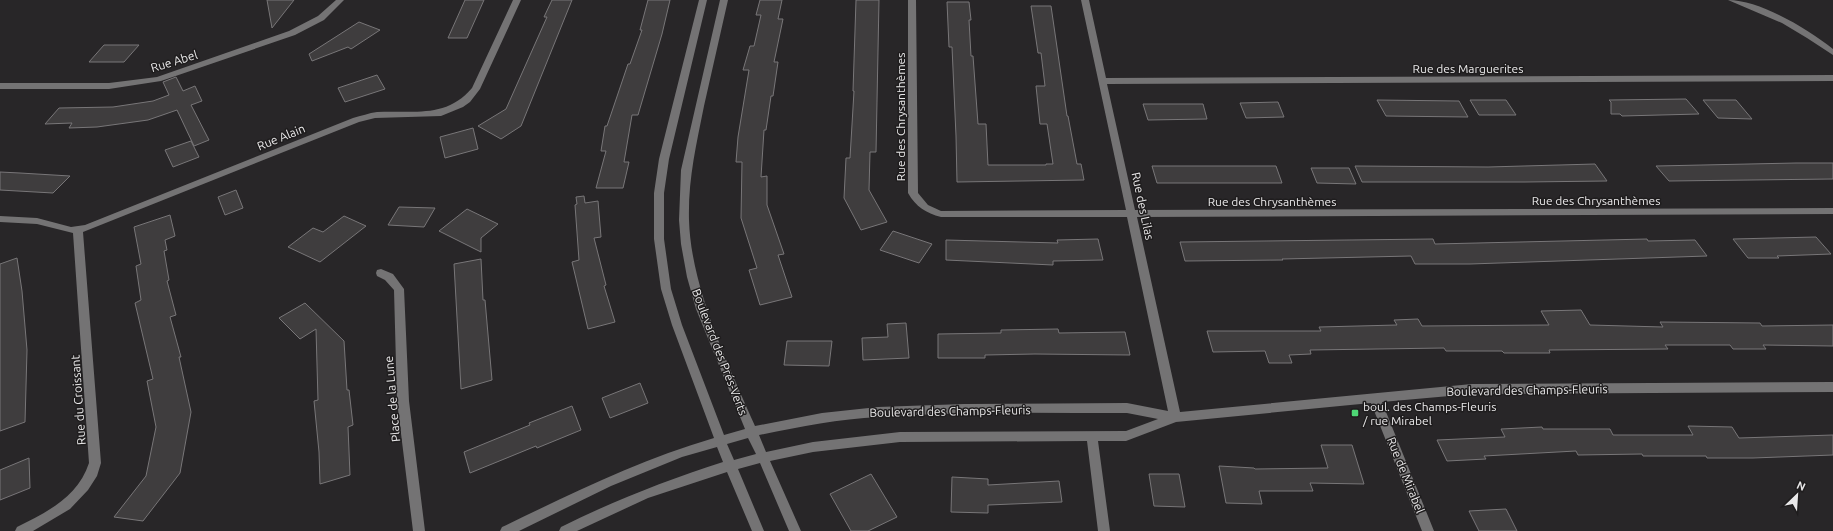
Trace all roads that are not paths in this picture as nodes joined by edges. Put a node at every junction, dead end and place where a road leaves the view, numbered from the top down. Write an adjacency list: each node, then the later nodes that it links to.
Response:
1 (340, 0): 11 (street, Rue Abel)
2 (517, 0): 15 (street, Rue Alain)
3 (703, 0): 22 (street)
4 (724, 0): 20 (street, Boulevard des Prés-Verts)
5 (912, 0): 13 (street, Rue des Chrysanthèmes)
6 (1085, 0): 10 (street, Rue des Lilas)
7 (1732, 0): 8 (street)
8 (1833, 53)
9 (1833, 78): 10 (street, Rue des Marguerites)
10 (1103, 81): 13 (street, Rue des Lilas)
11 (0, 86)
12 (1833, 210): 13 (street, Rue des Chrysanthèmes)
13 (1132, 214): 19 (street, Rue des Lilas)
14 (0, 219): 15 (street, Rue Alain)
15 (78, 230): 25 (street, Rue du Croissant)
16 (381, 273): 26 (street, Place de la Lune)
17 (1833, 387): 18 (street, Boulevard des Champs-Fleuris)
18 (1374, 398): 19 (street, Boulevard des Champs-Fleuris); 32 (street, Rue de Mirabel)
19 (1175, 417): 20 (street, Boulevard des Champs-Fleuris); 21 (street, Boulevard des Champs-Fleuris)
20 (751, 432): 22 (street, Boulevard des Champs-Fleuris); 23 (street, Boulevard des Prés-Verts)
21 (1092, 437): 23 (street, Boulevard des Champs-Fleuris); 31 (street)
22 (720, 440): 24 (street); 27 (street, Boulevard des Champs-Fleuris)
23 (763, 458): 24 (street, Boulevard des Champs-Fleuris); 30 (street, Boulevard des Prés-Verts)
24 (732, 466): 28 (street, Boulevard des Champs-Fleuris); 29 (street)
25 (21, 531)
26 (419, 531)
27 (506, 531)
28 (565, 531)
29 (758, 531)
30 (794, 531)
31 (1104, 531)
32 (1428, 531)

